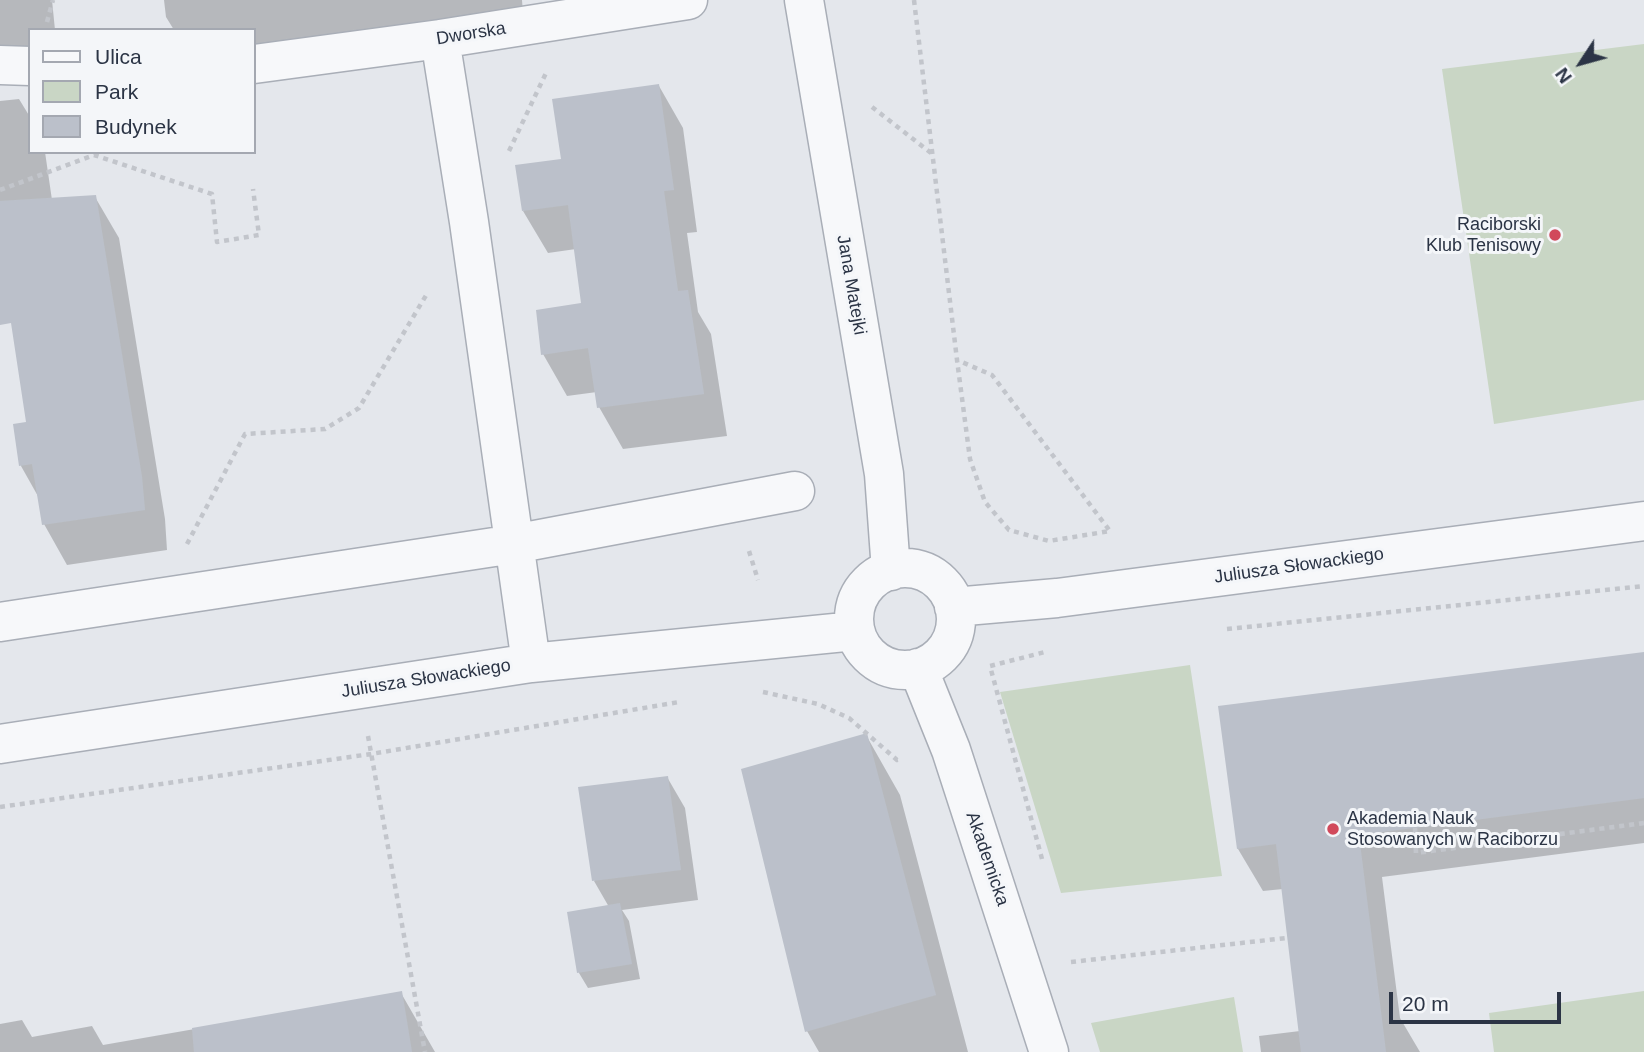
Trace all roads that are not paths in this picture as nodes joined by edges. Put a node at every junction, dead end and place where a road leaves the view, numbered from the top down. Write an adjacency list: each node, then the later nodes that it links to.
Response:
1 (688, 0): 3 (street, Dworska)
2 (804, 0): 10 (street, Jana Matejki)
3 (440, 39): 4 (street, Dworska); 9 (street)
4 (256, 64)
5 (0, 65): 6 (street)
6 (28, 66)
7 (795, 491): 9 (street)
8 (1644, 521): 11 (street, Juliusza Słowackiego)
9 (514, 544): 12 (street); 14 (street)
10 (891, 571): 11 (street); 13 (street)
11 (954, 607): 15 (street)
12 (0, 622)
13 (855, 631): 14 (street, Juliusza Słowackiego); 15 (street)
14 (531, 663): 16 (street, Juliusza Słowackiego)
15 (918, 668): 17 (street, Akademicka)
16 (0, 744)
17 (1049, 1052)

